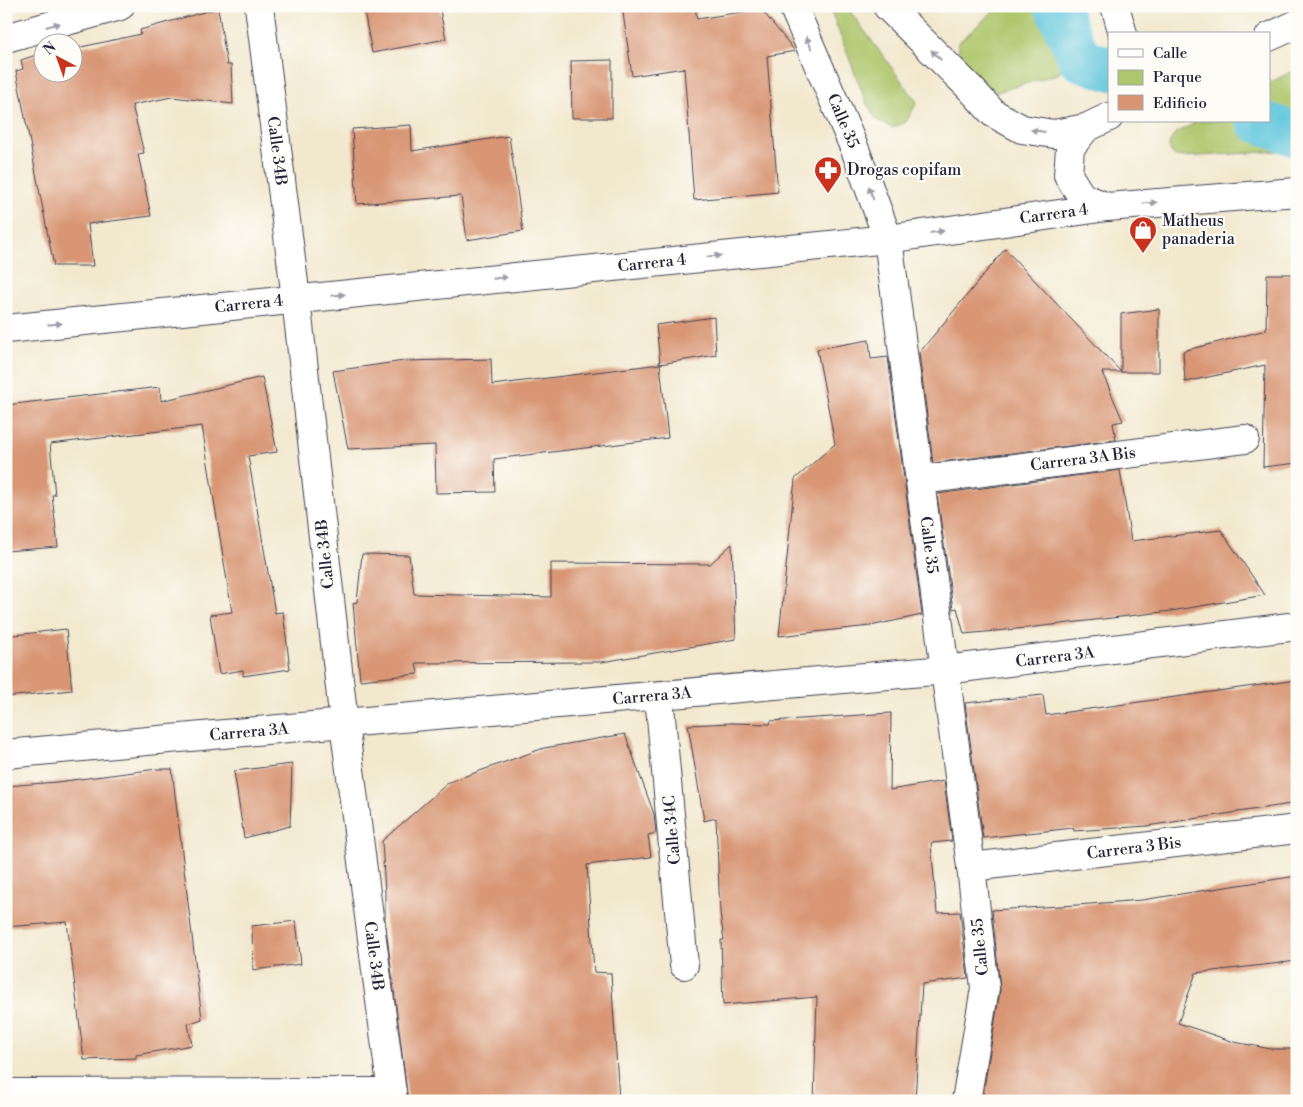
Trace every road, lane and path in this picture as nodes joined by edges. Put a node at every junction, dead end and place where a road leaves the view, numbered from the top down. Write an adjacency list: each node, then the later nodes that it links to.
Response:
1 (120, 6): 7 (street, one-way to 1)
2 (259, 6): 12 (street, Calle 34B)
3 (793, 6): 11 (street, Calle 35, one-way to 3)
4 (887, 6): 8 (street, one-way to 4)
5 (1115, 6): 6 (street)
6 (1122, 32)
7 (6, 38)
8 (1098, 122): 10 (street)
9 (1297, 192): 10 (street, Carrera 4, one-way to 9)
10 (1107, 207): 11 (street, Carrera 4, one-way to 10)
11 (888, 239): 12 (street, Carrera 4, one-way to 11); 15 (street, Calle 35)
12 (296, 299): 13 (street, Carrera 4, one-way to 12); 19 (street, Calle 34B)
13 (6, 329)
14 (1245, 439): 15 (street, Carrera 3A Bis)
15 (920, 480): 17 (street, Calle 35)
16 (1297, 626): 17 (street, Carrera 3A)
17 (945, 670): 18 (street, Carrera 3A); 22 (street, Calle 35)
18 (659, 696): 19 (street, Carrera 3A); 23 (street, Calle 34C)
19 (344, 723): 20 (street, Carrera 3A); 25 (street, Calle 34B)
20 (6, 754)
21 (1297, 829): 22 (street, Carrera 3 Bis)
22 (971, 867): 26 (street, Calle 35)
23 (684, 965)
24 (6, 1093): 25 (street)
25 (393, 1096)
26 (966, 1101)

